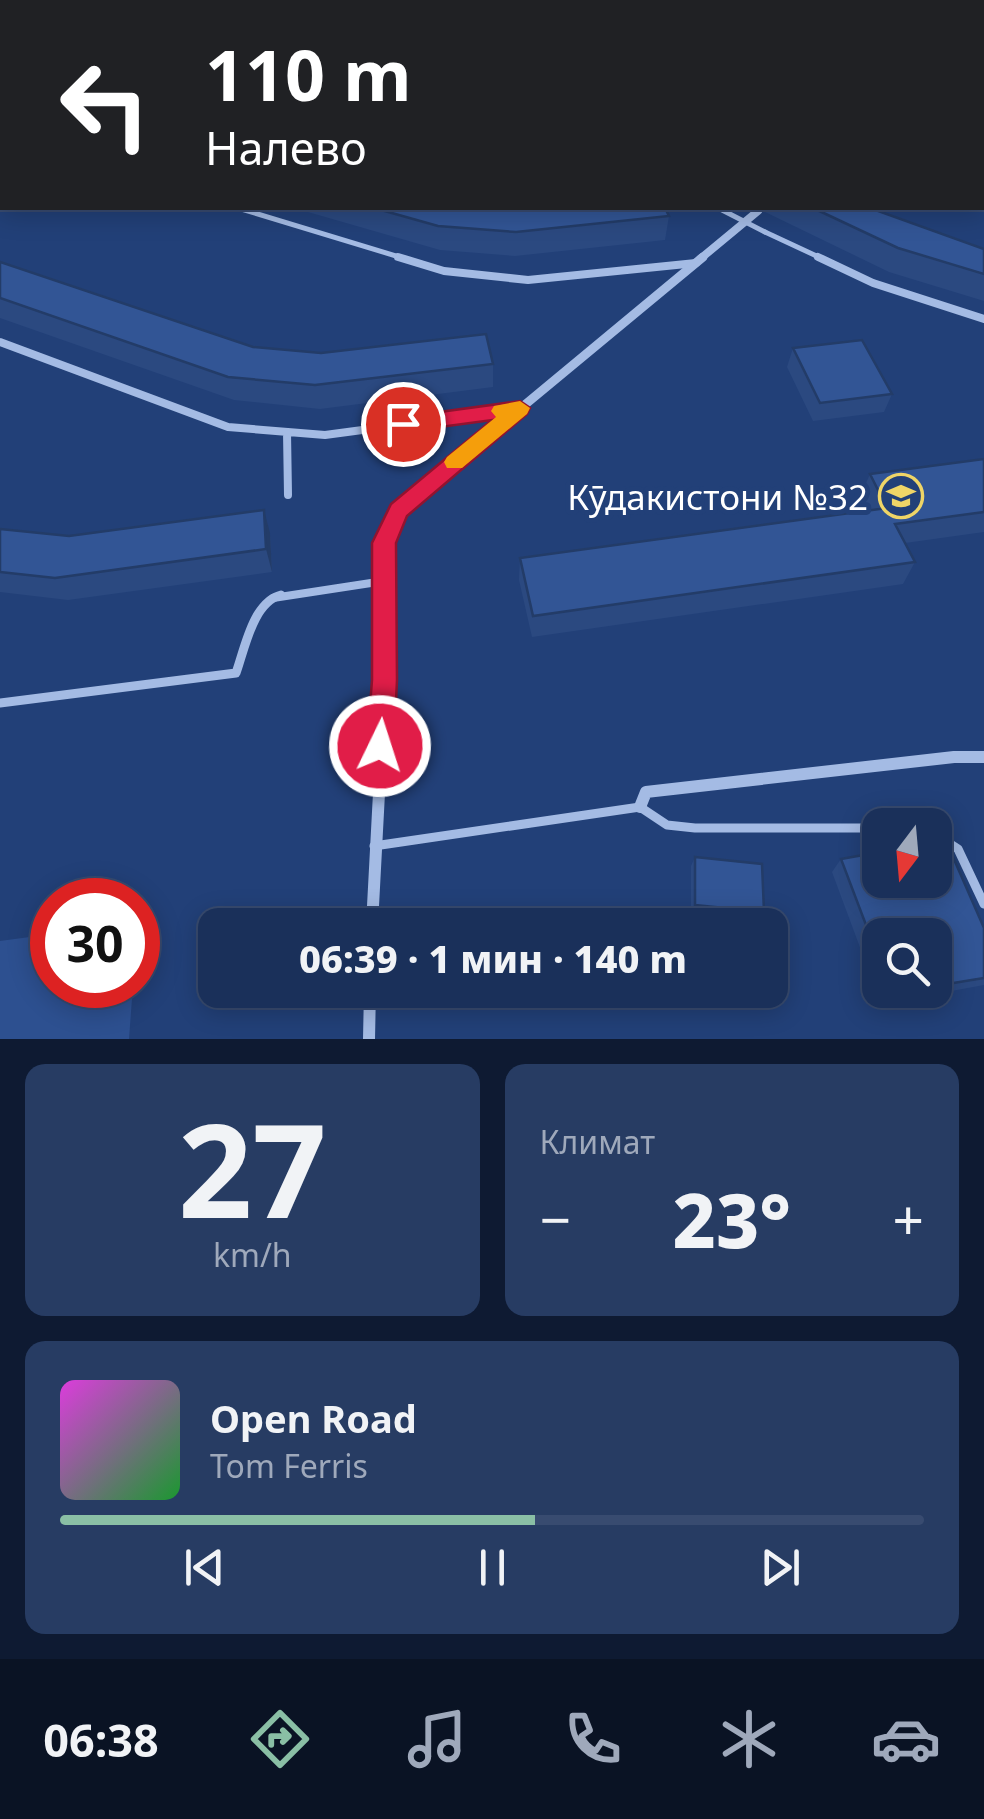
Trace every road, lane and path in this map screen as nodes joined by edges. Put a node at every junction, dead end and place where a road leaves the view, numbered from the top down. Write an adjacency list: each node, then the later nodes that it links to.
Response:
1 (245, 210): 4 (lane)
2 (721, 210): 5 (lane, bridge)
3 (758, 211): 4 (street)
4 (696, 263): 7 (street)
5 (984, 319)
6 (0, 342): 8 (lane)
7 (520, 408): 8 (lane); 10 (street)
8 (287, 432): 9 (lane)
9 (288, 495)
10 (384, 580): 11 (lane); 16 (street)
11 (0, 703)
12 (984, 757): 13 (street)
13 (640, 807): 14 (lane); 16 (lane)
14 (862, 828)
15 (952, 844): 17 (lane)
16 (374, 846): 18 (street)
17 (984, 904)
18 (372, 908)
19 (370, 1008): 20 (street)
20 (369, 1039)

